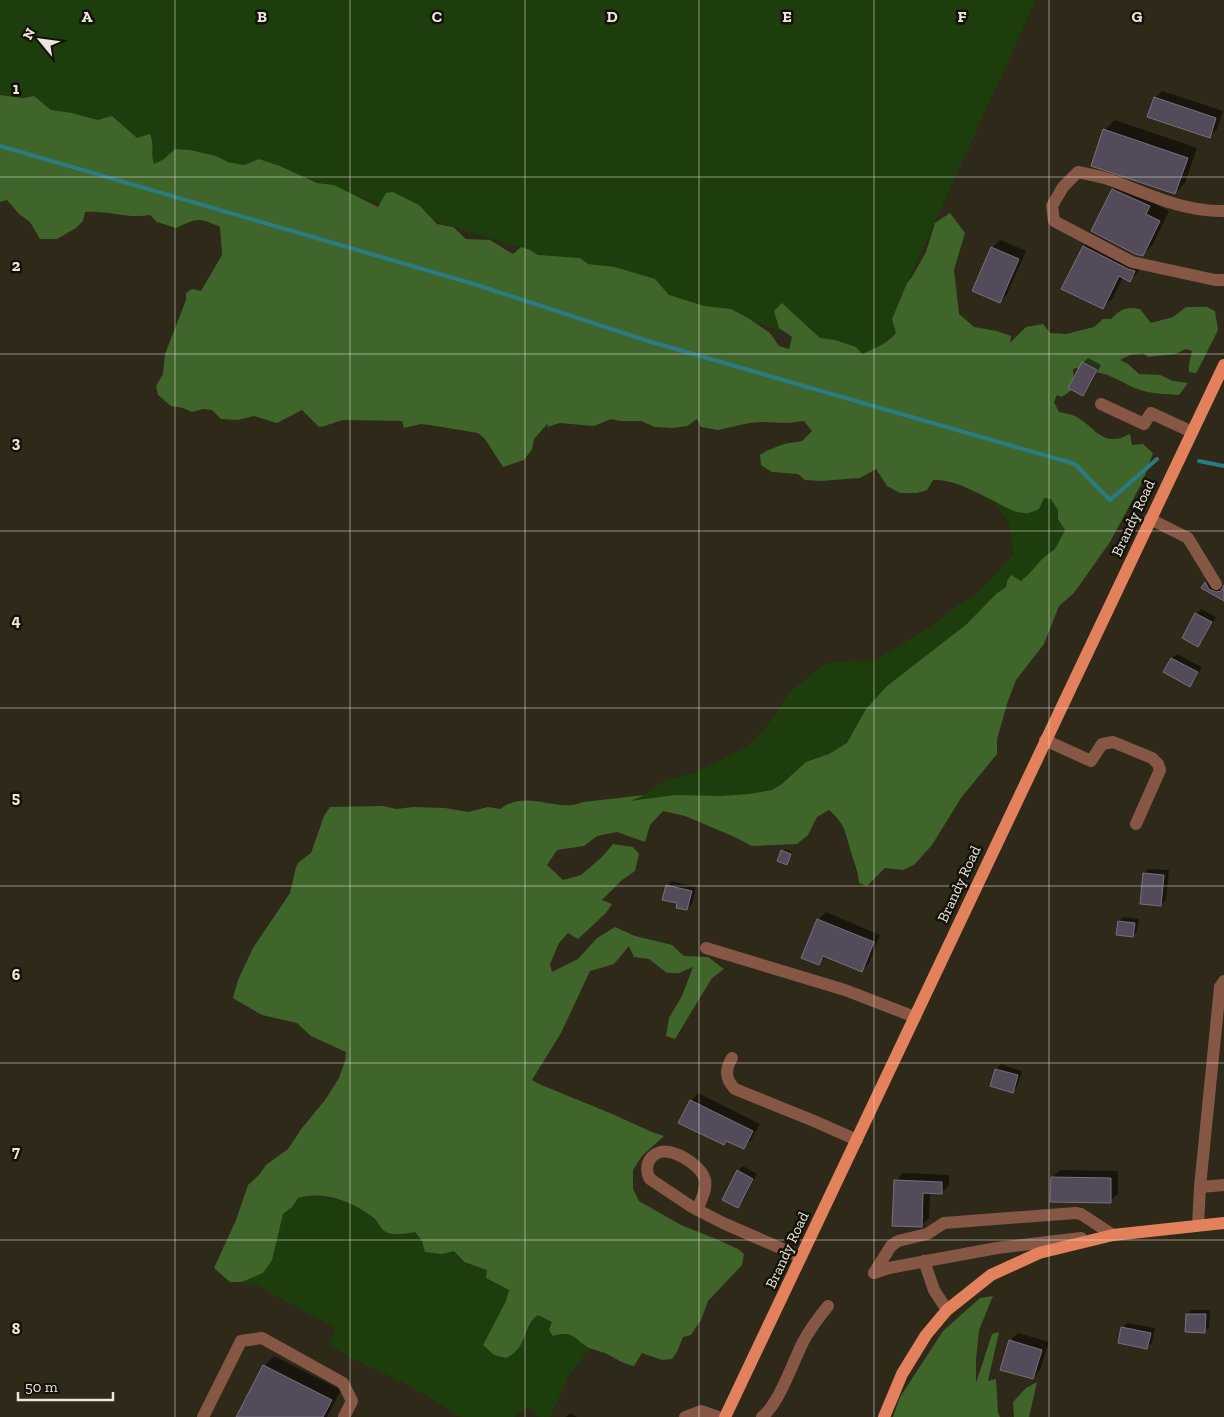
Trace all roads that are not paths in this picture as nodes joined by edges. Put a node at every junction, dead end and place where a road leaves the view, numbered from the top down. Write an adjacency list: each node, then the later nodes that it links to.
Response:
1 (1224, 211): 2 (lane)
2 (1224, 280)
3 (1224, 365): 5 (main road, Brandy Road)
4 (1101, 404): 5 (lane)
5 (1192, 432): 6 (main road, Brandy Road)
6 (1150, 519): 7 (lane); 8 (main road, Brandy Road)
7 (1216, 584)
8 (1045, 740): 9 (lane); 12 (main road, Brandy Road)
9 (1136, 824)
10 (706, 948): 12 (lane)
11 (1224, 981): 16 (lane)
12 (915, 1016): 14 (main road, Brandy Road)
13 (732, 1058): 14 (lane)
14 (857, 1140): 21 (main road, Brandy Road)
15 (1224, 1185): 16 (lane)
16 (1200, 1187): 19 (lane)
17 (697, 1210): 17 (lane); 21 (lane)
18 (1224, 1223): 19 (main road)
19 (1198, 1225): 20 (main road)
20 (1113, 1234): 22 (lane); 22 (lane); 24 (main road)
21 (801, 1257): 29 (main road, Brandy Road)
22 (924, 1261): 24 (lane)
23 (828, 1306): 30 (lane)
24 (947, 1310): 31 (main road)
25 (203, 1417): 26 (lane)
26 (344, 1417)
27 (685, 1417): 28 (lane)
28 (718, 1417)
29 (725, 1417)
30 (762, 1417)
31 (884, 1417)

